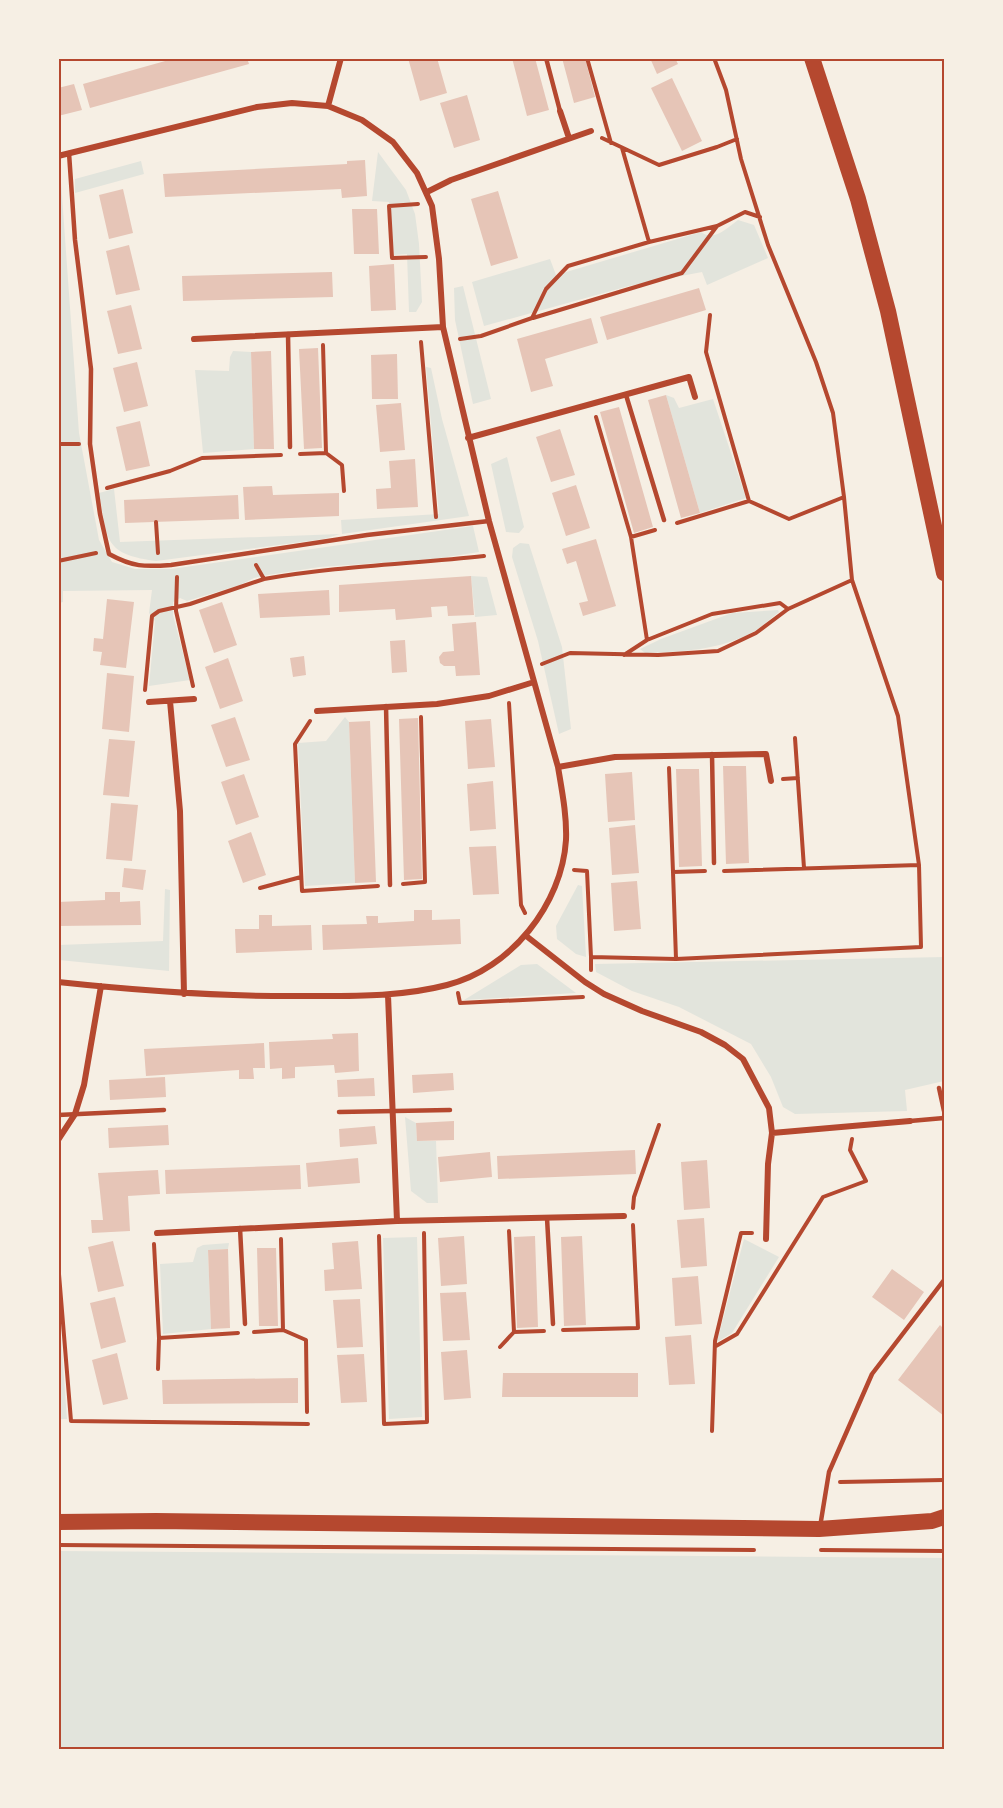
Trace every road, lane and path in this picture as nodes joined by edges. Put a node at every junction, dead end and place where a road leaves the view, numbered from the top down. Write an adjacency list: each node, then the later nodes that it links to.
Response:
1 (341, 58): 6 (street)
2 (546, 58): 7 (lane)
3 (587, 58): 11 (path)
4 (714, 58): 10 (path)
5 (812, 58): 54 (highway)
6 (328, 106): 13 (street); 15 (street)
7 (560, 111): 9 (street)
8 (591, 131): 9 (street); 11 (path)
9 (569, 138): 15 (street)
10 (737, 139): 12 (path); 17 (path)
11 (611, 143): 12 (path)
12 (622, 148): 19 (path)
13 (69, 153): 14 (street); 37 (lane)
14 (58, 156)
15 (427, 192): 16 (street)
16 (431, 204): 20 (street); 20 (path)
17 (759, 217): 18 (path); 39 (path)
18 (717, 226): 19 (path); 22 (path)
19 (649, 242): 22 (path)
20 (439, 256): 23 (street)
21 (710, 315): 40 (path)
22 (532, 318): 28 (path)
23 (443, 327): 24 (street); 28 (street)
24 (420, 328): 25 (street); 45 (path)
25 (323, 333): 26 (street); 34 (path)
26 (288, 334): 27 (street); 33 (lane)
27 (194, 339)
28 (446, 342): 32 (street)
29 (626, 395): 30 (street); 31 (street); 42 (lane)
30 (695, 398)
31 (592, 404): 32 (street); 47 (path)
32 (468, 438): 41 (street)
33 (290, 447)
34 (326, 453): 36 (path); 38 (path)
35 (289, 454): 37 (path)
36 (298, 454)
37 (97, 491): 49 (lane)
38 (345, 491)
39 (844, 497): 40 (path); 56 (path)
40 (749, 501): 44 (path)
41 (489, 520): 45 (lane); 50 (street)
42 (664, 520)
43 (156, 522): 53 (path)
44 (674, 524)
45 (437, 526): 48 (lane)
46 (663, 527): 47 (path)
47 (631, 537): 59 (path)
48 (249, 553): 52 (lane); 55 (path)
49 (109, 554): 51 (path); 53 (lane)
50 (498, 554): 55 (path); 61 (street)
51 (58, 561)
52 (177, 564): 53 (lane); 57 (path)
53 (158, 566)
54 (945, 573)
55 (264, 579): 57 (path)
56 (852, 580): 58 (path); 78 (path)
57 (176, 607): 63 (path); 64 (path)
58 (788, 609): 59 (path); 60 (path)
59 (647, 640): 60 (path)
60 (624, 655): 61 (path)
61 (531, 669): 62 (street)
62 (534, 682): 65 (street); 75 (street)
63 (185, 686)
64 (156, 689)
65 (509, 690): 69 (street); 87 (path)
66 (194, 699): 67 (street)
67 (170, 701): 68 (street); 95 (street)
68 (149, 702)
69 (421, 704): 70 (street); 85 (path)
70 (387, 706): 71 (street); 85 (lane)
71 (317, 711): 84 (path)
72 (795, 738): 79 (path)
73 (712, 754): 74 (street); 76 (street); 77 (lane)
74 (669, 755): 75 (street); 83 (path)
75 (558, 768): 80 (street)
76 (771, 781)
77 (714, 863)
78 (919, 865): 79 (path); 90 (path)
79 (804, 868): 82 (path)
80 (560, 870): 87 (street); 89 (path)
81 (709, 871): 83 (path)
82 (721, 871)
83 (673, 872): 90 (path)
84 (302, 877): 85 (path); 86 (path)
85 (390, 885)
86 (260, 888)
87 (532, 927): 88 (street)
88 (525, 935): 92 (street); 93 (street)
89 (591, 957): 90 (path); 93 (path)
90 (676, 959)
91 (58, 982): 94 (street)
92 (455, 982): 93 (path); 96 (street)
93 (591, 986): 109 (street)
94 (101, 987): 95 (street); 103 (street)
95 (184, 994): 96 (street)
96 (388, 995): 100 (street)
97 (939, 1088): 101 (lane)
98 (164, 1110): 103 (lane)
99 (450, 1110): 100 (lane)
100 (392, 1111): 102 (lane); 115 (street)
101 (945, 1111)
102 (339, 1112)
103 (74, 1114): 104 (lane); 110 (street)
104 (58, 1115)
105 (945, 1118): 106 (lane)
106 (910, 1121): 108 (street)
107 (659, 1125): 126 (path)
108 (854, 1126): 109 (street); 130 (path)
109 (772, 1132): 120 (street)
110 (58, 1140)
111 (624, 1216): 112 (street)
112 (547, 1218): 113 (street); 124 (lane)
113 (508, 1219): 114 (street); 128 (path)
114 (424, 1220): 115 (street); 116 (path)
115 (397, 1221): 116 (street)
116 (379, 1222): 117 (street)
117 (281, 1227): 118 (street); 125 (path)
118 (240, 1228): 119 (street); 123 (lane)
119 (157, 1233): 129 (path)
120 (767, 1236): 130 (path)
121 (58, 1262): 134 (path)
122 (945, 1280): 137 (lane)
123 (245, 1324)
124 (553, 1324)
125 (283, 1330): 129 (path); 133 (path)
126 (559, 1330)
127 (548, 1331): 128 (path)
128 (514, 1332): 131 (path)
129 (159, 1338): 132 (path)
130 (716, 1346): 135 (path)
131 (500, 1347)
132 (158, 1369)
133 (307, 1412)
134 (308, 1424)
135 (712, 1431)
136 (945, 1480): 137 (path)
137 (827, 1482): 140 (lane)
138 (940, 1520): 140 (highway)
139 (58, 1522): 140 (highway)
140 (819, 1529)
141 (58, 1545): 142 (path)
142 (765, 1550)
143 (813, 1550): 144 (path)
144 (945, 1551)

